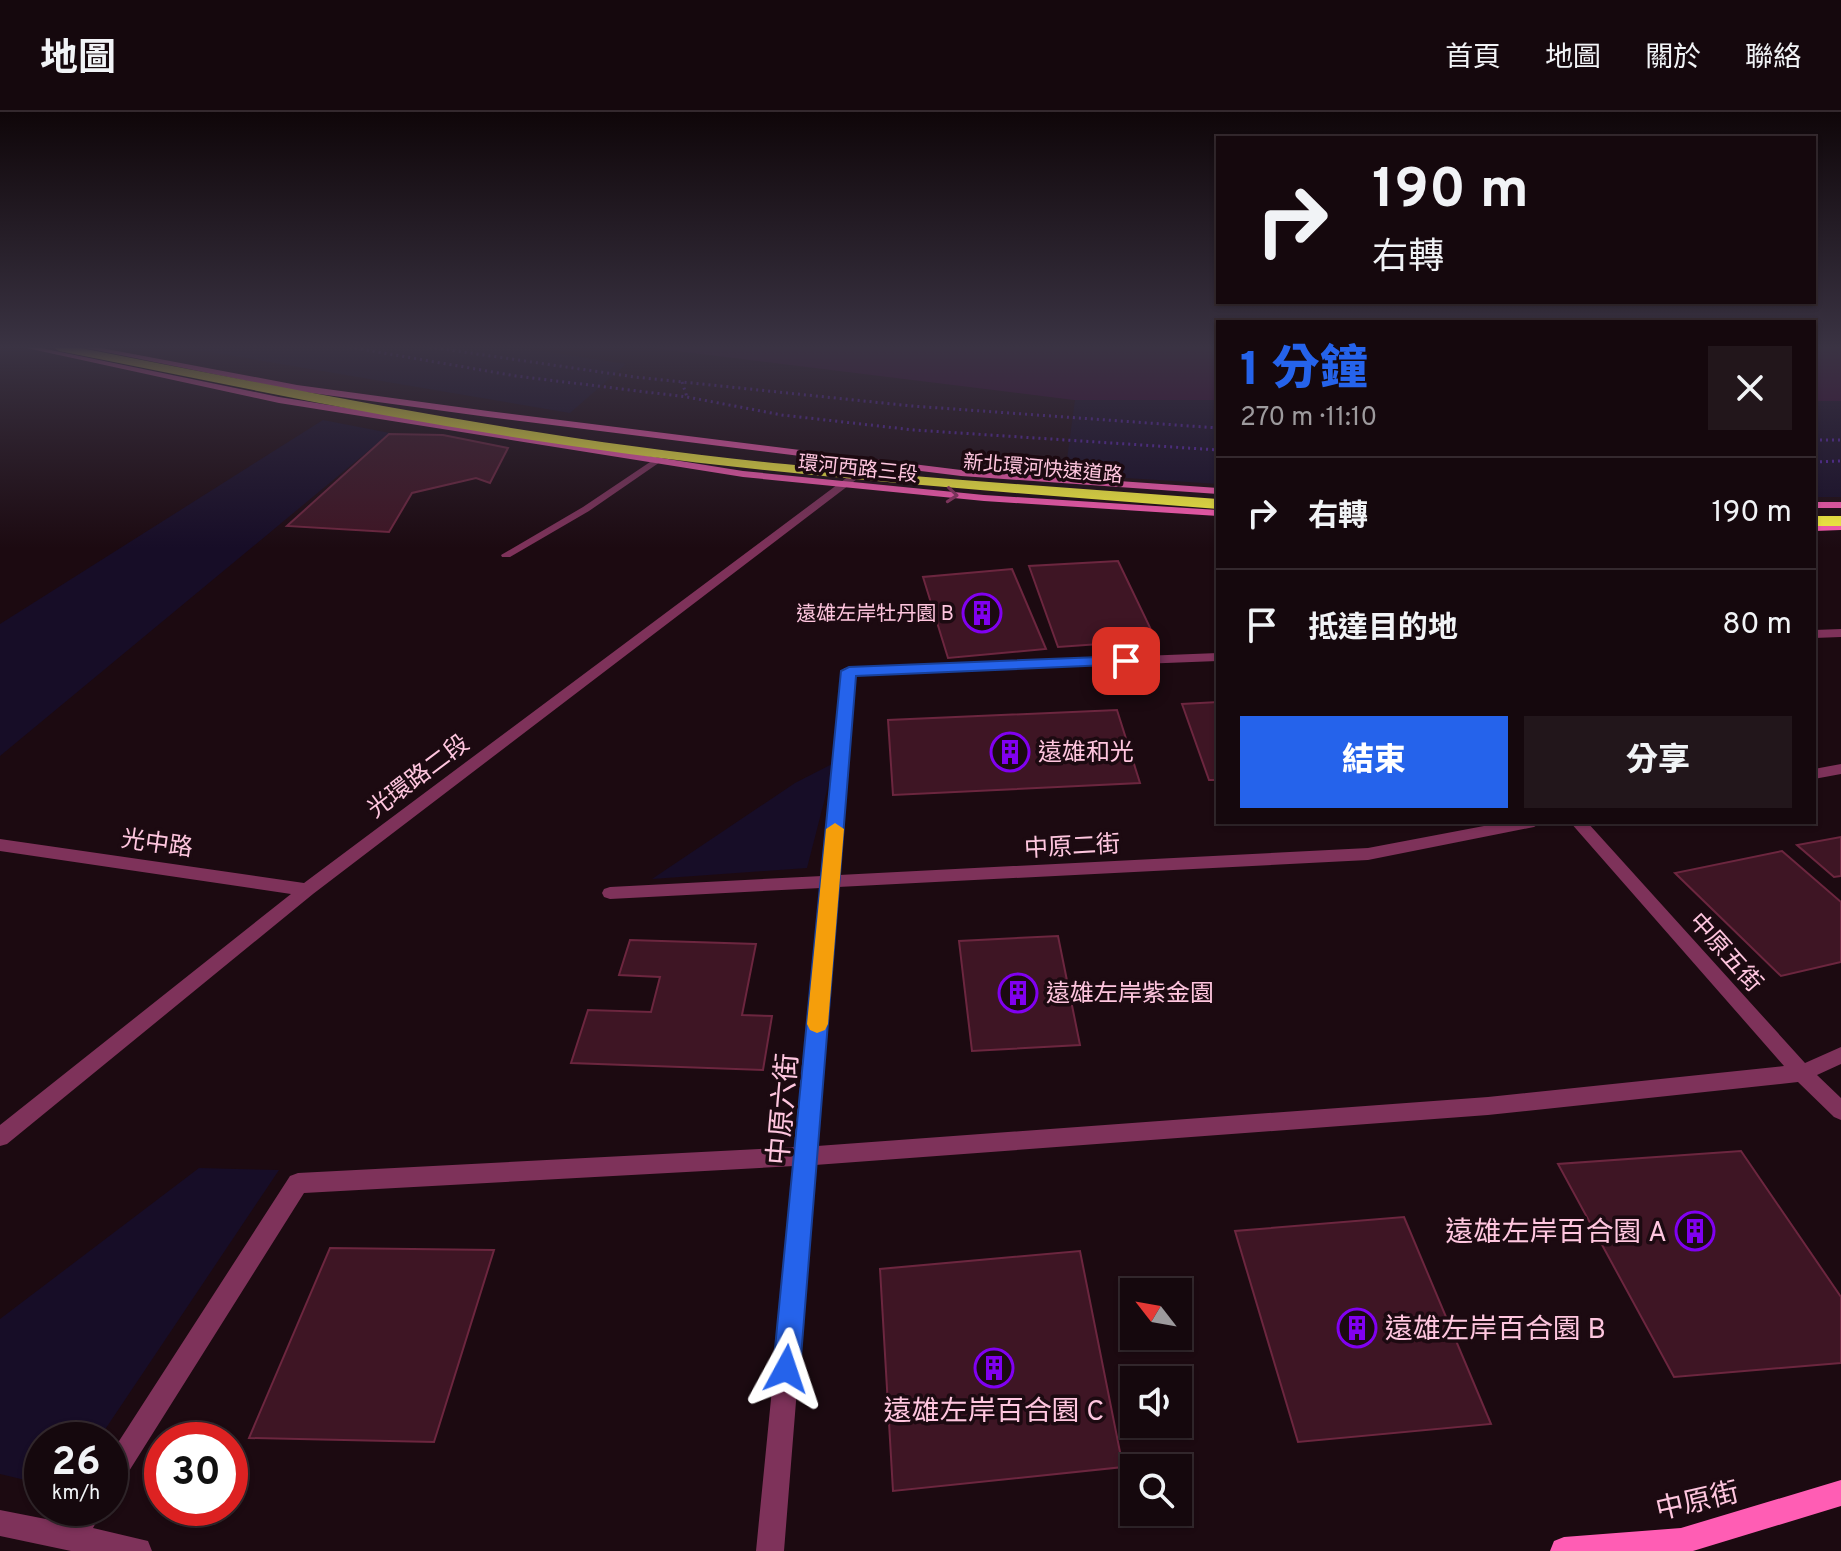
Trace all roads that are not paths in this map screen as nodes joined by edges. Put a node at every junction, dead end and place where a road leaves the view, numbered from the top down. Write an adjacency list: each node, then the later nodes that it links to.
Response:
1 (369, 414): 5 (main road, 環河西路三段)
2 (409, 414): 9 (highway, 新北環河快速道路)
3 (456, 414): 6 (highway)
4 (498, 414): 6 (main road, 環河西路三段)
5 (659, 460): 7 (main road, 環河西路三段); 17 (lane)
6 (873, 463): 7 (street, 光環路二段); 8 (main road, 環河西路三段)
7 (846, 485): 12 (main road, 環河西路三段, one-way to 12); 27 (street, 光環路二段)
8 (1216, 491)
9 (1216, 504)
10 (1816, 505): 11 (main road)
11 (1841, 505)
12 (1216, 513)
13 (1816, 521): 14 (highway)
14 (1841, 521)
15 (1841, 527): 16 (main road)
16 (1816, 528)
17 (506, 555)
18 (1841, 633): 19 (street)
19 (1816, 634)
20 (1216, 657): 26 (street, 中原六街)
21 (1841, 769): 22 (street)
22 (1816, 774)
23 (1524, 824): 26 (street, 中原二街)
24 (1580, 824): 30 (street, 中原五街)
25 (0, 845): 27 (street, 光中路)
26 (830, 883): 28 (street, 中原二街); 33 (street, 中原六街)
27 (307, 890): 32 (street, 光環路二段)
28 (610, 893)
29 (1841, 1055): 30 (street)
30 (1802, 1073): 31 (street, 中原五街); 33 (street)
31 (1841, 1111)
32 (0, 1137)
33 (806, 1156): 34 (street); 40 (street, 中原六街)
34 (128, 1450)
35 (1841, 1493): 41 (main road, 中原街)
36 (0, 1523): 38 (street)
37 (80, 1526): 38 (street)
38 (72, 1538): 39 (street)
39 (138, 1551)
40 (770, 1551)
41 (1564, 1551)

